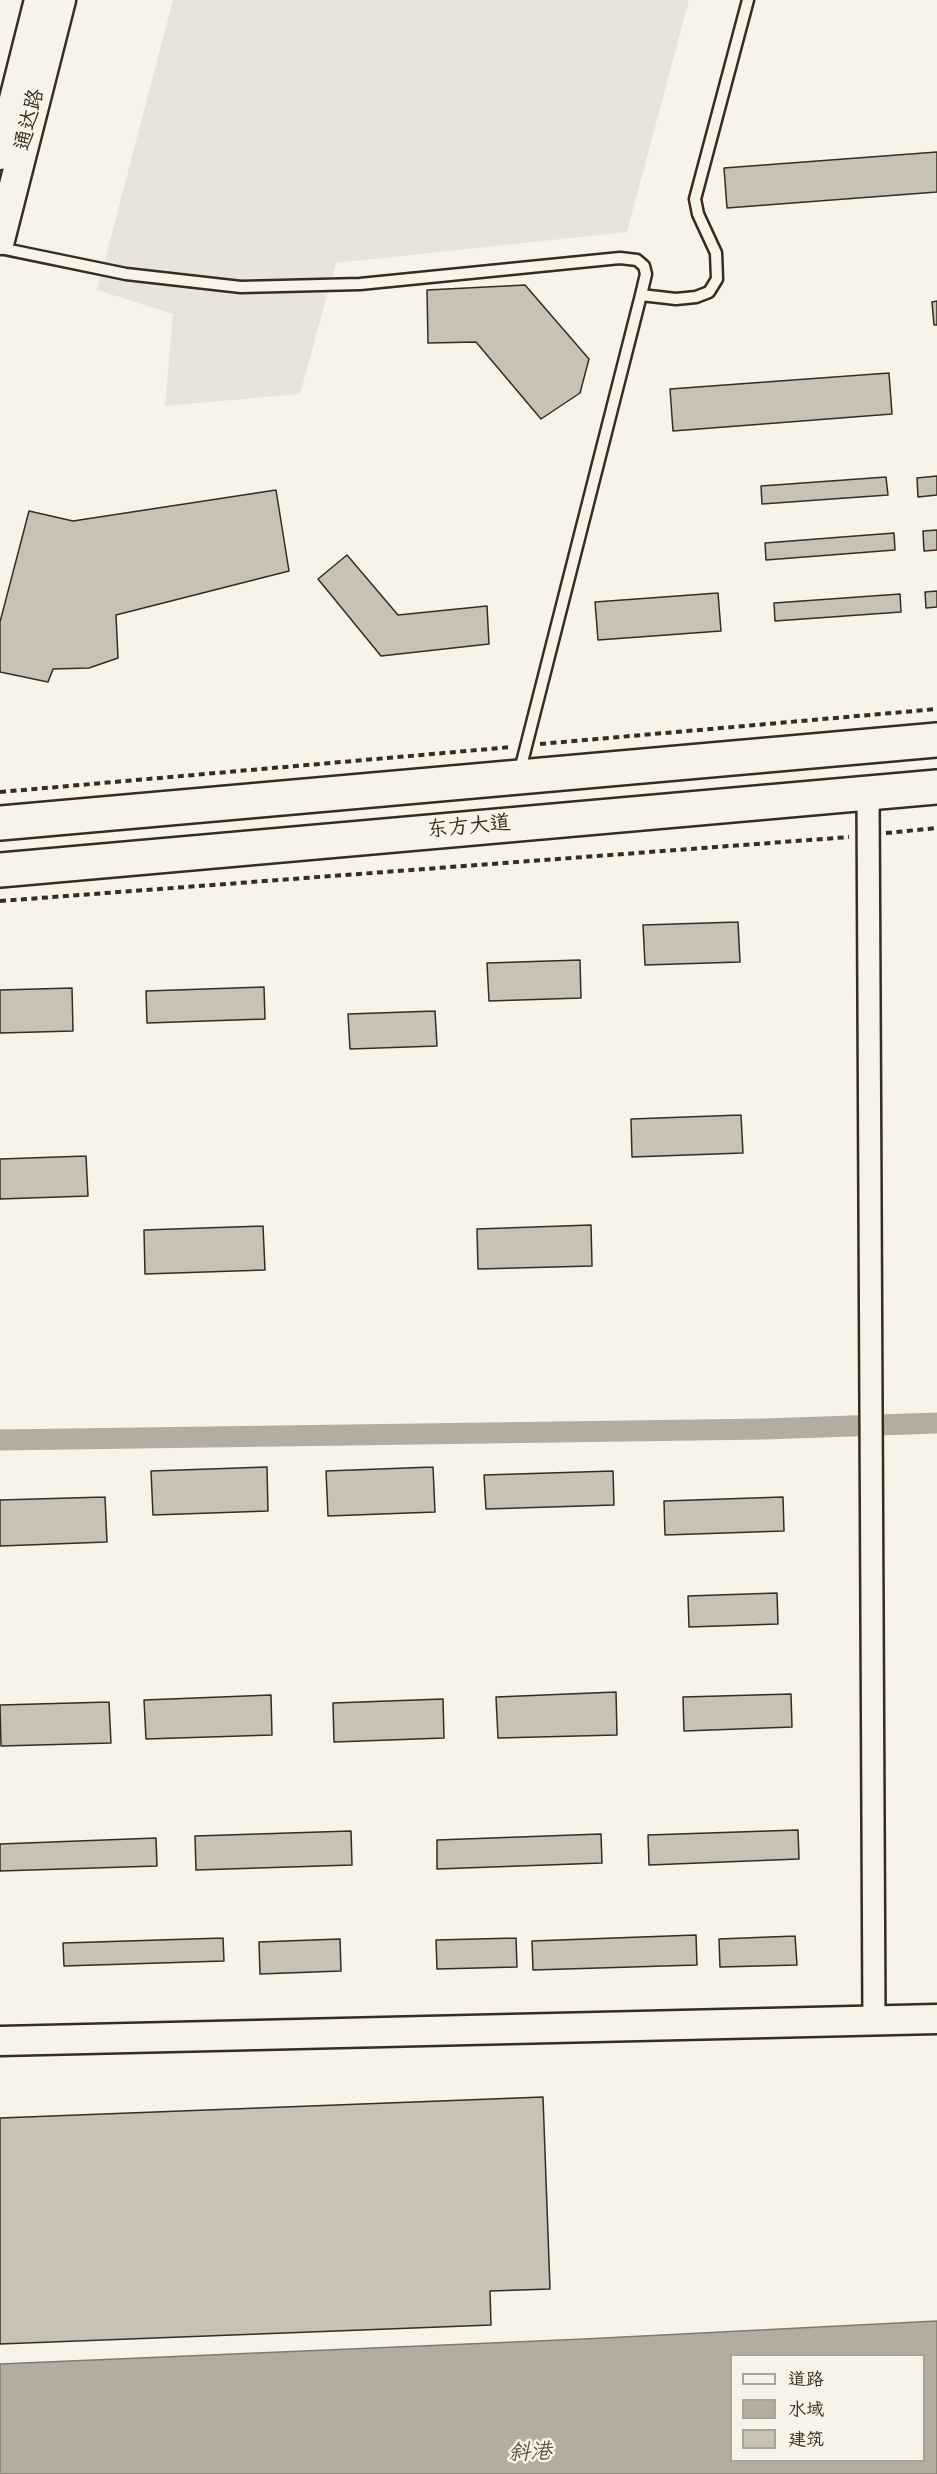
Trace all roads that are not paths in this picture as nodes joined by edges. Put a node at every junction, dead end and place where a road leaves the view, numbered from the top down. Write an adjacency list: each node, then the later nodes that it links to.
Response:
1 (39, 0): 4 (street, 通达路)
2 (61, 0): 5 (street, 通达路)
3 (748, 0): 7 (lane)
4 (0, 155)
5 (0, 240)
6 (0, 248): 7 (lane)
7 (641, 296): 9 (lane)
8 (937, 740): 9 (main road)
9 (518, 777): 12 (main road)
10 (937, 787): 11 (main road, 东方大道)
11 (868, 793): 13 (main road, 东方大道); 15 (street)
12 (0, 823)
13 (0, 870)
14 (937, 2019): 15 (street)
15 (874, 2020): 16 (street)
16 (0, 2041)

